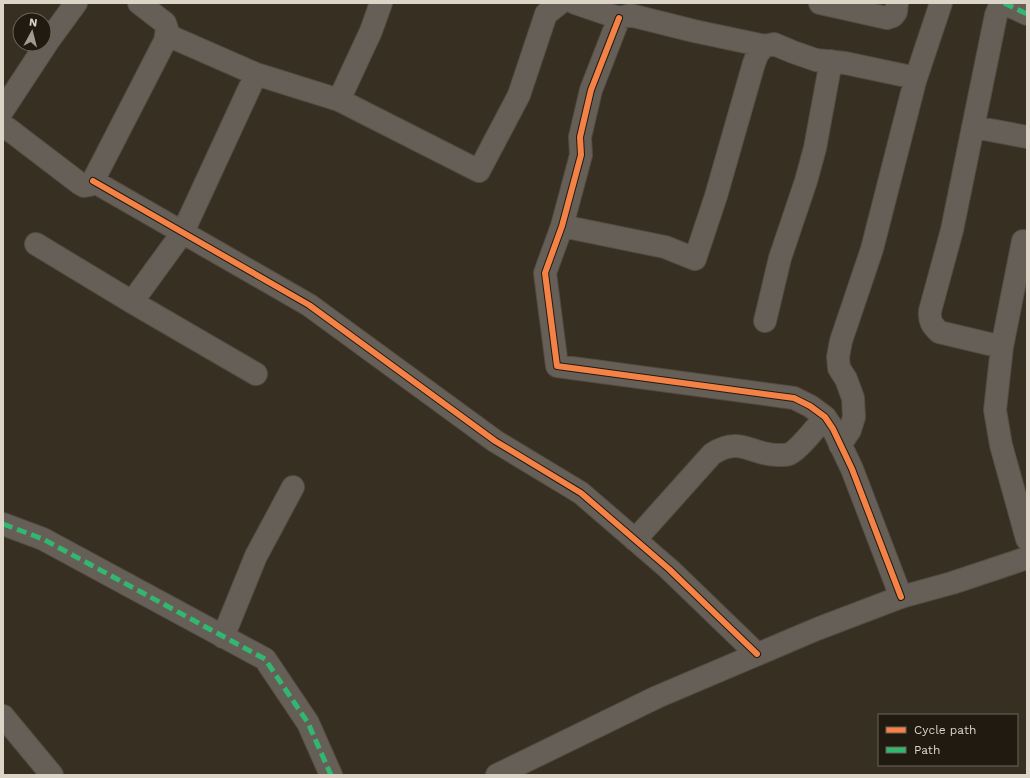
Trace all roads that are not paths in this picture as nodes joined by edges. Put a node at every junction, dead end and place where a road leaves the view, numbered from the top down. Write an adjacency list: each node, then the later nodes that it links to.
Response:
1 (76, 3): 19 (street)
2 (139, 3): 13 (street)
3 (381, 3): 18 (street)
4 (560, 3): 18 (street)
5 (575, 3): 12 (street)
6 (820, 3): 7 (street)
7 (897, 3)
8 (941, 3): 17 (street)
9 (1000, 3): 21 (street)
10 (1004, 3): 11 (street)
11 (1027, 14)
12 (619, 18): 14 (street); 24 (street)
13 (167, 34): 16 (street); 23 (street)
14 (765, 46): 15 (street); 24 (street)
15 (831, 61): 17 (street); 29 (street)
16 (256, 74): 18 (street); 25 (street)
17 (916, 78): 33 (street)
18 (339, 100)
19 (3, 110)
20 (3, 125): 23 (street)
21 (974, 127): 22 (street); 30 (street)
22 (1027, 137)
23 (93, 181): 25 (street)
24 (562, 226): 32 (street)
25 (183, 232): 28 (street); 37 (street)
26 (1023, 241): 30 (street)
27 (36, 244): 28 (street)
28 (132, 302): 31 (street)
29 (765, 321)
30 (1002, 347): 36 (street)
31 (256, 374)
32 (825, 417): 33 (street); 37 (street)
33 (840, 445): 39 (street)
34 (293, 487): 40 (street)
35 (3, 524): 40 (street)
36 (1027, 539)
37 (635, 540): 41 (street)
38 (1027, 558): 39 (street)
39 (901, 597): 41 (street)
40 (223, 637): 44 (street)
41 (757, 654): 45 (street)
42 (3, 716): 43 (street)
43 (52, 775)
44 (331, 775)
45 (497, 775)

